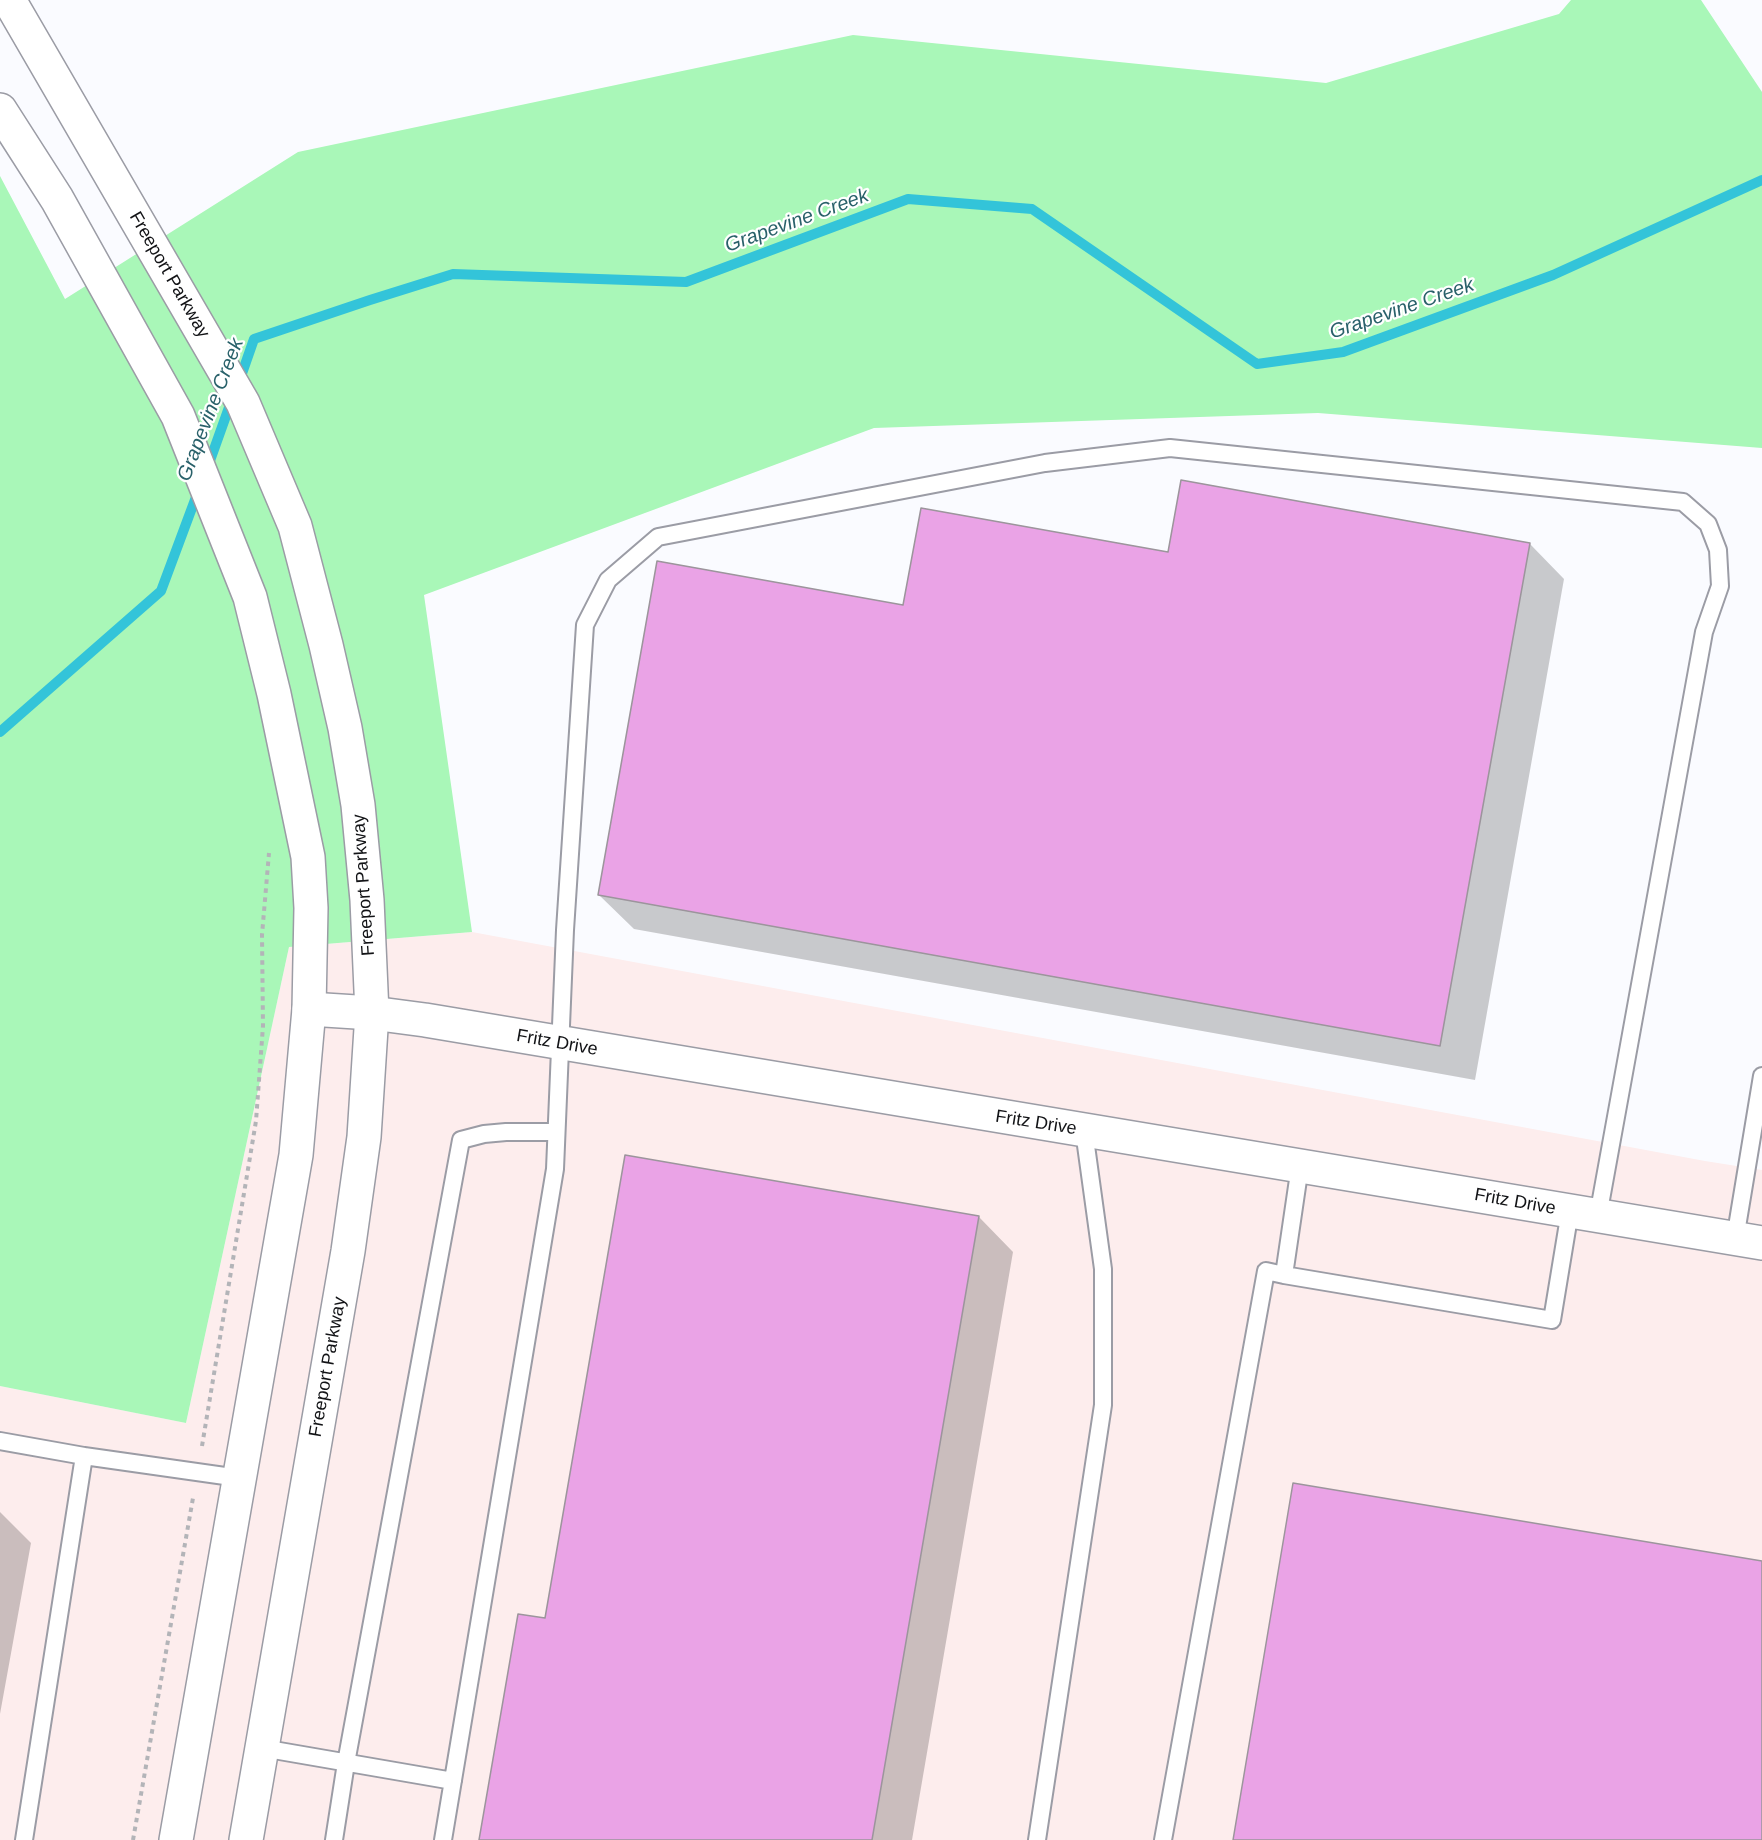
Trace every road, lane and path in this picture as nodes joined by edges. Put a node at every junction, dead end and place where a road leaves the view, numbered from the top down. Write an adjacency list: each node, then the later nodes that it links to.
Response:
1 (9, 0): 5 (main road, Freeport Parkway)
2 (0, 110): 4 (main road)
3 (269, 851): 17 (path)
4 (309, 1009): 5 (main road, Fritz Drive); 18 (main road)
5 (372, 1013): 6 (main road, Fritz Drive); 19 (main road, Freeport Parkway)
6 (560, 1043): 9 (main road, Fritz Drive); 10 (lane); 12 (lane)
7 (1762, 1076): 8 (lane)
8 (1759, 1107): 13 (lane)
9 (1084, 1131): 11 (main road, Fritz Drive); 28 (lane)
10 (556, 1132): 20 (lane); 21 (lane)
11 (1300, 1166): 12 (main road, Fritz Drive); 14 (lane)
12 (1584, 1214): 13 (main road, Fritz Drive); 14 (lane)
13 (1749, 1241)
14 (1284, 1275): 29 (lane)
15 (0, 1441): 16 (lane)
16 (84, 1456): 17 (lane); 22 (lane)
17 (198, 1472): 18 (lane); 23 (path)
18 (238, 1478): 24 (main road)
19 (262, 1748): 20 (lane); 25 (main road, Freeport Parkway)
20 (346, 1762): 21 (lane); 26 (lane)
21 (453, 1781): 27 (lane)
22 (24, 1840)
23 (133, 1840)
24 (176, 1840)
25 (246, 1840)
26 (334, 1840)
27 (443, 1840)
28 (1037, 1840)
29 (1163, 1840)

